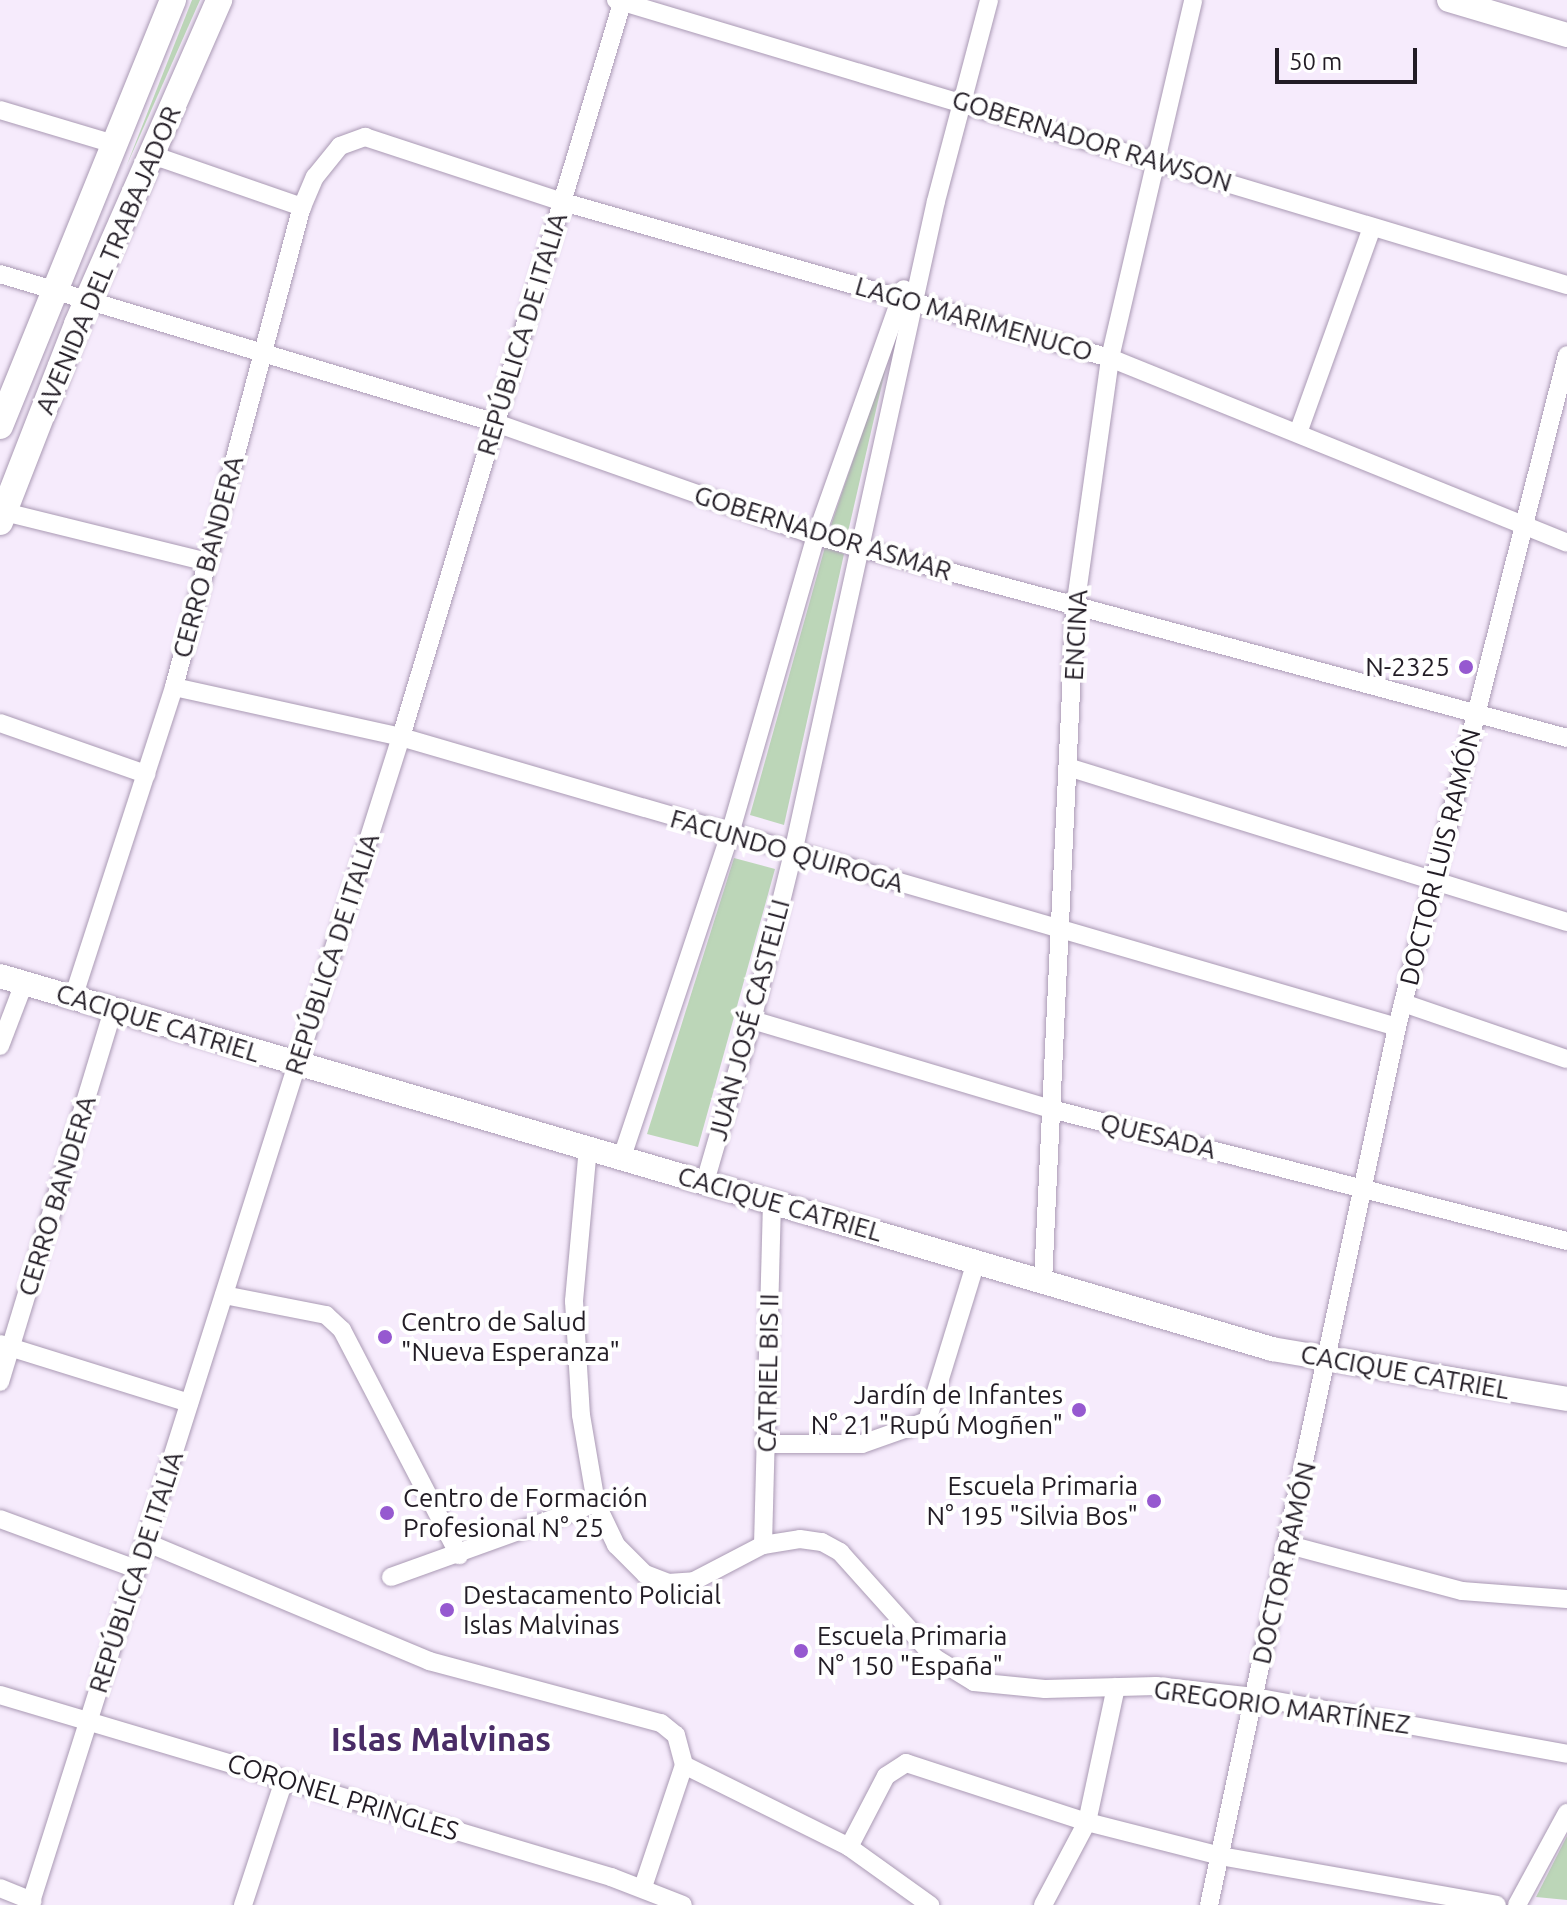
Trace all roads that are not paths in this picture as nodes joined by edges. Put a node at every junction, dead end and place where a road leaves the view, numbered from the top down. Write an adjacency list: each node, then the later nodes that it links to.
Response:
1 (173, 0): 12 (main road, AVENIDA DEL TRABAJADOR)
2 (219, 0): 13 (main road, AVENIDA DEL TRABAJADOR)
3 (989, 0): 9 (street, JUAN JOSÉ CASTELLI)
4 (1193, 0): 14 (street, ENCINA)
5 (1449, 0): 7 (street)
6 (620, 1): 9 (street, GOBERNADOR RAWSON); 15 (street, REPÚBLICA DE ITALIA)
7 (1508, 8): 8 (street)
8 (1567, 35)
9 (961, 101): 14 (street, GOBERNADOR RAWSON); 21 (street, JUAN JOSÉ CASTELLI)
10 (0, 110): 12 (street)
11 (365, 137): 15 (street, LAGO MARIMENUCO); 16 (street, CERRO BANDERA)
12 (114, 144): 20 (main road, AVENIDA DEL TRABAJADOR)
13 (152, 155): 16 (street); 22 (main road, AVENIDA DEL TRABAJADOR)
14 (1155, 158): 17 (street, GOBERNADOR RAWSON); 25 (street, ENCINA)
15 (563, 202): 21 (street, LAGO MARIMENUCO); 26 (street, REPÚBLICA DE ITALIA)
16 (302, 207): 23 (street, CERRO BANDERA)
17 (1372, 228): 19 (street, GOBERNADOR RAWSON); 28 (street)
18 (0, 274): 20 (street, GOBERNADOR ASMAR)
19 (1567, 285)
20 (55, 291): 22 (street, GOBERNADOR ASMAR); 27 (main road, AVENIDA DEL TRABAJADOR)
21 (907, 300): 25 (street, LAGO MARIMENUCO); 31 (street, JUAN JOSÉ CASTELLI); 33 (street, JUAN JOSÉ CASTELLI)
22 (87, 301): 23 (street, GOBERNADOR ASMAR); 29 (main road, AVENIDA DEL TRABAJADOR)
23 (263, 353): 26 (street, GOBERNADOR ASMAR); 34 (street, CERRO BANDERA)
24 (1567, 355): 30 (street, DOCTOR LUIS RAMÓN)
25 (1110, 358): 28 (street, LAGO MARIMENUCO); 35 (street, ENCINA)
26 (493, 422): 31 (street, GOBERNADOR ASMAR); 39 (street, REPÚBLICA DE ITALIA)
27 (0, 426)
28 (1298, 433): 30 (street, LAGO MARIMENUCO)
29 (2, 517): 34 (street)
30 (1524, 526): 32 (street, LAGO MARIMENUCO); 37 (street, DOCTOR LUIS RAMÓN)
31 (816, 536): 33 (street, GOBERNADOR ASMAR); 43 (street, JUAN JOSÉ CASTELLI)
32 (1567, 543)
33 (857, 547): 35 (street, GOBERNADOR ASMAR); 44 (street, JUAN JOSÉ CASTELLI)
34 (207, 562): 36 (street, CERRO BANDERA)
35 (1075, 608): 37 (street, GOBERNADOR ASMAR); 41 (street, ENCINA)
36 (174, 687): 39 (street, FACUNDO QUIROGA); 42 (street, CERRO BANDERA)
37 (1476, 714): 40 (street, GOBERNADOR ASMAR); 45 (street, DOCTOR LUIS RAMÓN)
38 (0, 723): 42 (street)
39 (401, 737): 43 (street, FACUNDO QUIROGA); 57 (street, REPÚBLICA DE ITALIA)
40 (1567, 738)
41 (1071, 768): 45 (street); 47 (street, ENCINA)
42 (146, 774): 50 (street, CERRO BANDERA)
43 (729, 837): 44 (street, FACUNDO QUIROGA); 60 (street, JUAN JOSÉ CASTELLI)
44 (793, 853): 47 (street, FACUNDO QUIROGA); 53 (street, JUAN JOSÉ CASTELLI)
45 (1434, 880): 46 (street); 51 (street, DOCTOR LUIS RAMÓN)
46 (1567, 922)
47 (1061, 927): 54 (street, FACUNDO QUIROGA); 58 (street, ENCINA)
48 (0, 976): 49 (street, CACIQUE CATRIEL)
49 (24, 983): 50 (street, CACIQUE CATRIEL); 55 (street)
50 (73, 998): 52 (street, CACIQUE CATRIEL)
51 (1403, 1003): 54 (street, DOCTOR LUIS RAMÓN); 56 (street)
52 (113, 1010): 57 (street, CACIQUE CATRIEL); 68 (street, CERRO BANDERA)
53 (752, 1020): 58 (street, QUESADA); 61 (street, JUAN JOSÉ CASTELLI)
54 (1397, 1027): 62 (street, DOCTOR LUIS RAMÓN)
55 (0, 1046)
56 (1567, 1059)
57 (296, 1065): 59 (street, CACIQUE CATRIEL); 67 (street, REPÚBLICA DE ITALIA)
58 (1051, 1109): 62 (street, QUESADA); 66 (street, ENCINA)
59 (588, 1147): 60 (street, CACIQUE CATRIEL); 74 (street)
60 (622, 1157): 61 (street, CACIQUE CATRIEL)
61 (705, 1182): 63 (street, CACIQUE CATRIEL)
62 (1364, 1189): 64 (street, QUESADA); 69 (street, DOCTOR LUIS RAMÓN)
63 (772, 1202): 65 (street, CACIQUE CATRIEL); 73 (street, CATRIEL BIS II)
64 (1567, 1241)
65 (976, 1262): 66 (street, CACIQUE CATRIEL); 73 (street)
66 (1043, 1281): 69 (street, CACIQUE CATRIEL)
67 (224, 1295): 72 (street, REPÚBLICA DE ITALIA); 79 (street)
68 (5, 1346): 70 (street, CERRO BANDERA); 72 (street)
69 (1329, 1362): 71 (street, CACIQUE CATRIEL); 78 (street, DOCTOR RAMÓN)
70 (0, 1382)
71 (1567, 1399)
72 (189, 1403): 76 (street, REPÚBLICA DE ITALIA)
73 (766, 1444): 77 (street, CATRIEL BIS II)
74 (596, 1503): 77 (street); 79 (street)
75 (0, 1519): 80 (street)
76 (145, 1542): 80 (street, REPÚBLICA DE ITALIA); 88 (street)
77 (763, 1545): 83 (street, GREGORIO MARTÍNEZ)
78 (1289, 1545): 82 (street); 85 (street, DOCTOR RAMÓN)
79 (459, 1555): 81 (street)
80 (136, 1569): 86 (street, REPÚBLICA DE ITALIA)
81 (391, 1577)
82 (1567, 1599)
83 (1116, 1687): 85 (street, GREGORIO MARTÍNEZ); 91 (street)
84 (0, 1695): 86 (street, CORONEL PRINGLES)
85 (1254, 1697): 87 (street, GREGORIO MARTÍNEZ); 93 (street, DOCTOR RAMÓN)
86 (88, 1721): 89 (street, CORONEL PRINGLES); 96 (street, REPÚBLICA DE ITALIA)
87 (1567, 1754)
88 (684, 1765): 92 (street); 94 (street)
89 (284, 1780): 94 (street, CORONEL PRINGLES); 97 (street)
90 (1567, 1813): 103 (street)
91 (1087, 1822): 92 (street); 93 (street); 100 (street)
92 (849, 1847): 99 (street)
93 (1220, 1856): 101 (street, DOCTOR RAMÓN); 102 (street)
94 (643, 1887): 98 (street, CORONEL PRINGLES)
95 (0, 1888): 96 (street)
96 (31, 1903)
97 (243, 1905)
98 (683, 1905)
99 (930, 1905)
100 (1043, 1905)
101 (1209, 1905)
102 (1497, 1905)
103 (1517, 1905)

